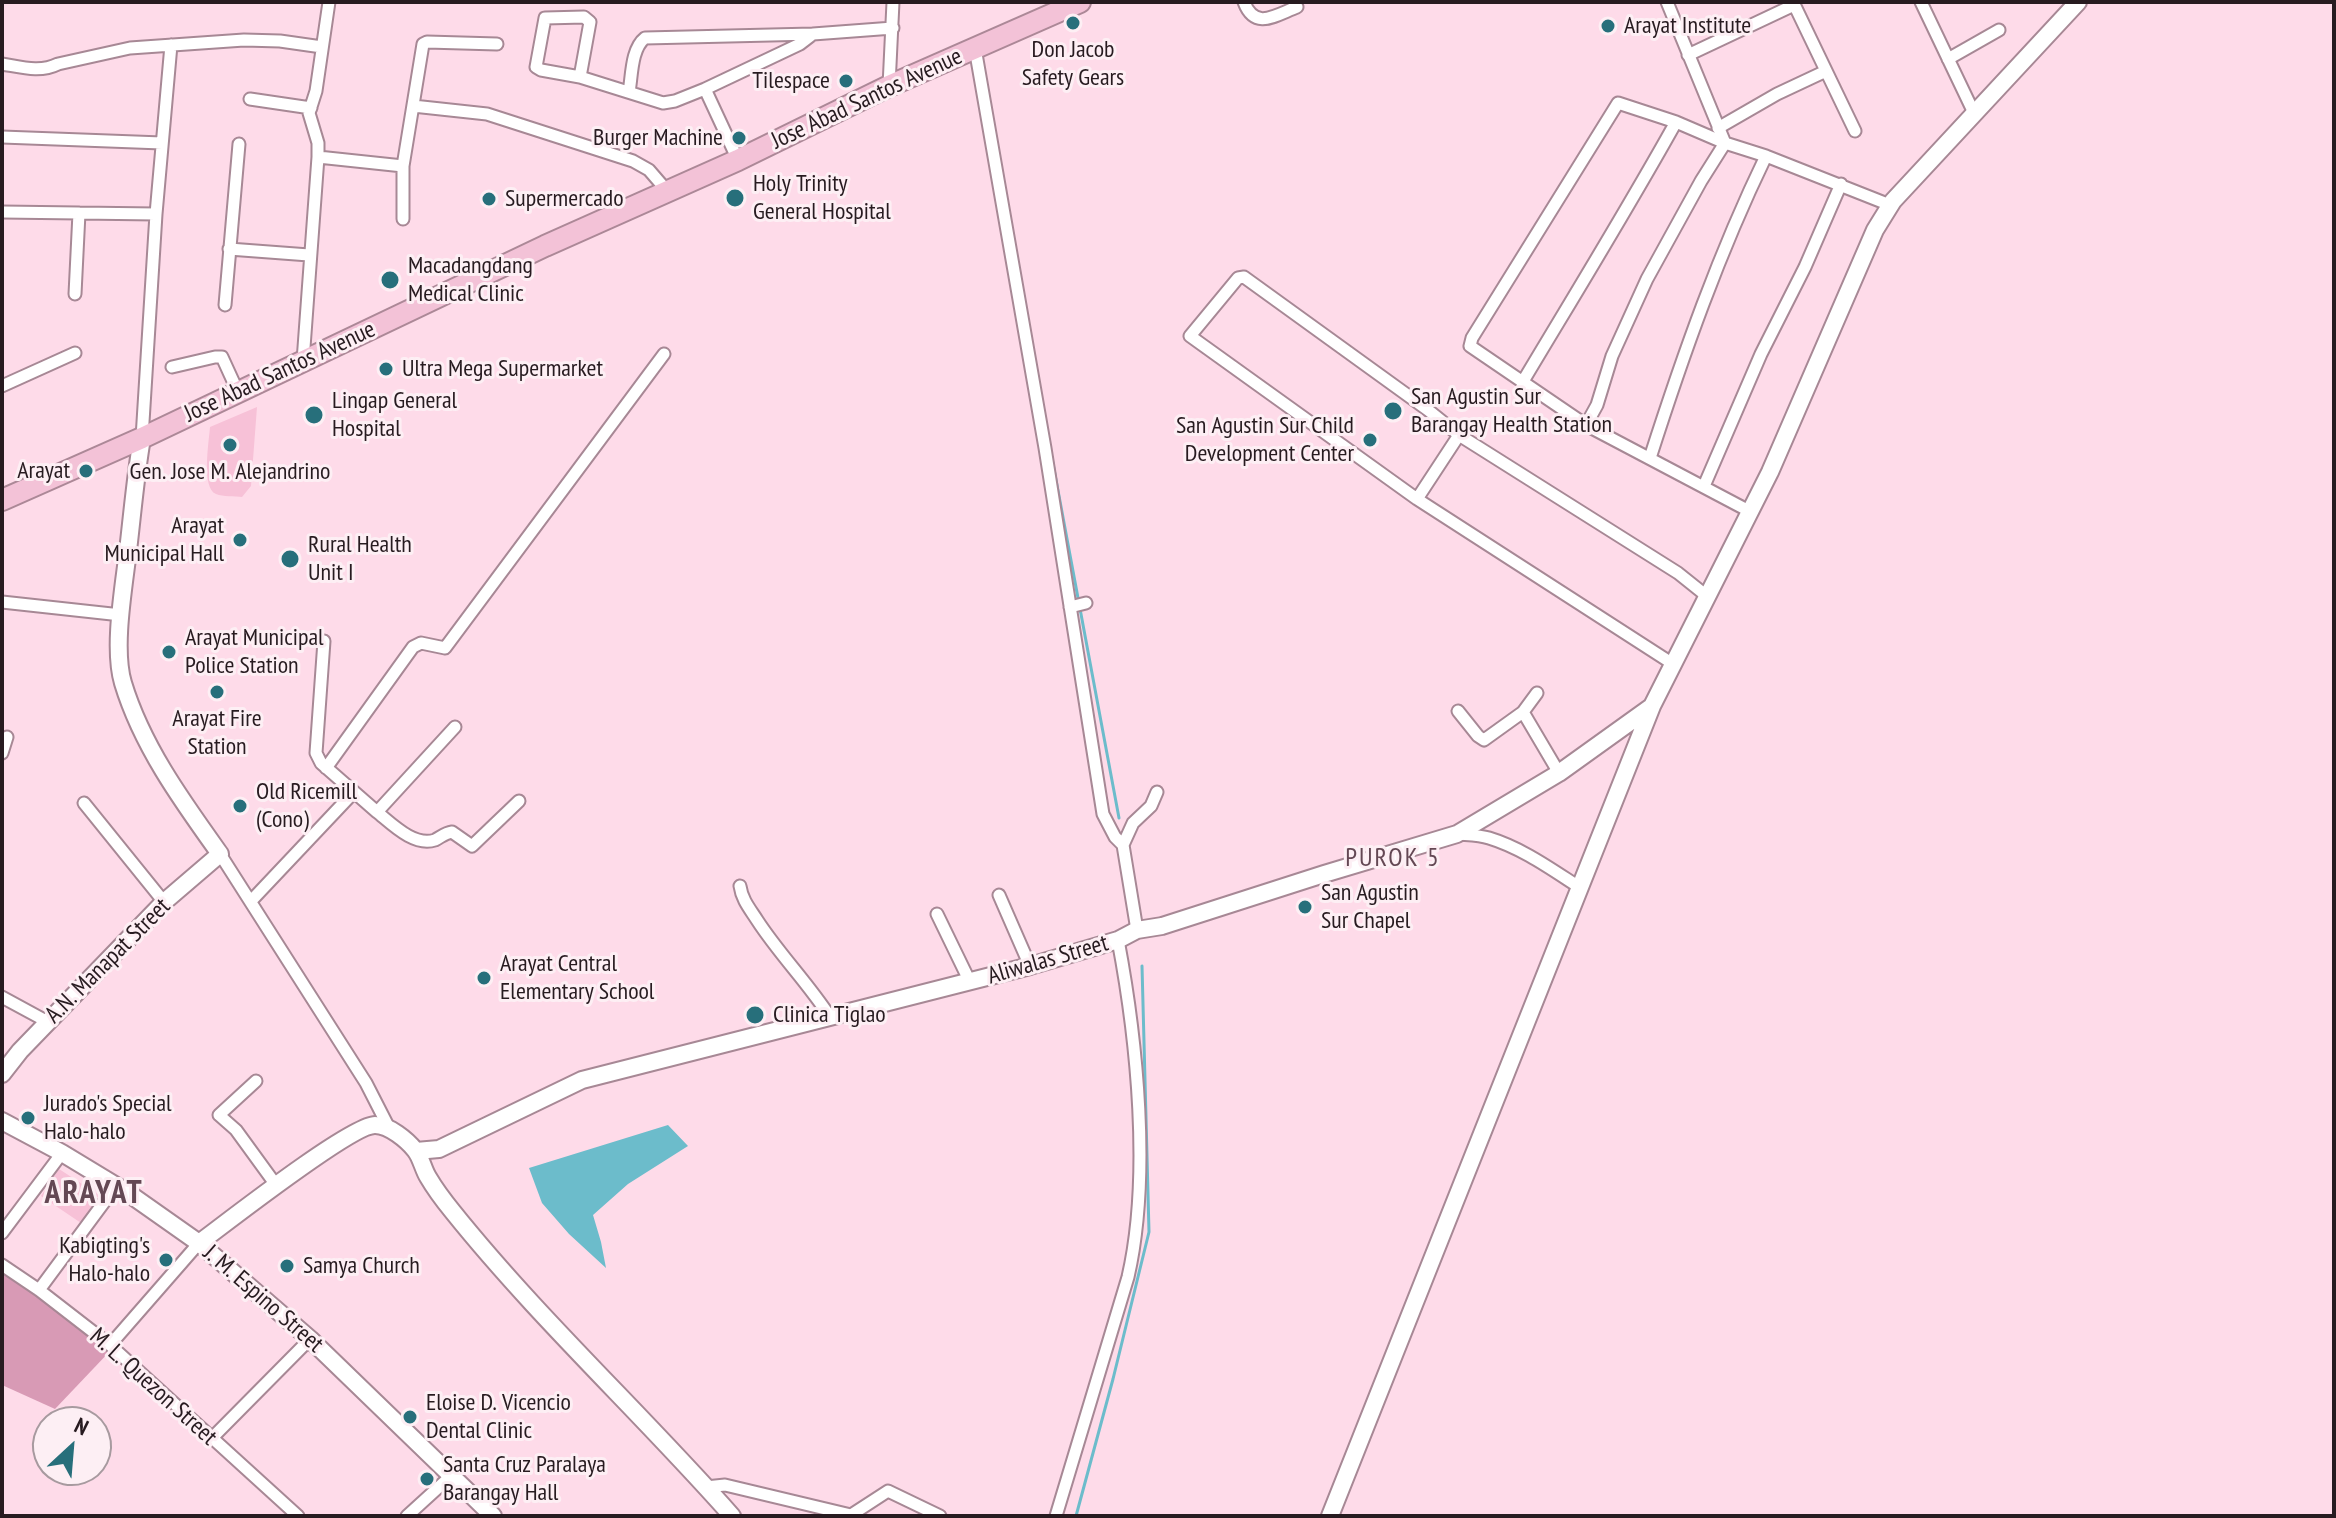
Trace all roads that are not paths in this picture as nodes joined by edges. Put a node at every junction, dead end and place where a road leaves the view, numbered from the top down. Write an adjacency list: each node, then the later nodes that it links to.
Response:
1 (329, 2): 15 (street)
2 (893, 2): 10 (street)
3 (1080, 2): 16 (highway, Jose Abad Santos Avenue)
4 (1244, 2): 9 (street)
5 (1667, 2): 17 (street)
6 (1921, 2): 18 (street)
7 (2078, 2): 28 (street)
8 (1794, 4): 17 (street); 20 (street)
9 (1297, 7)
10 (893, 28): 12 (street); 22 (street)
11 (1999, 30): 18 (street)
12 (813, 34): 23 (street); 24 (street)
13 (497, 44): 26 (street)
14 (171, 45): 15 (street); 19 (street); 33 (street)
15 (322, 47): 27 (street)
16 (975, 48): 22 (highway, Jose Abad Santos Avenue); 69 (street)
17 (1688, 55): 30 (street)
18 (1948, 59): 28 (street)
19 (2, 64)
20 (1826, 71): 30 (street); 31 (street)
21 (580, 77): 21 (street); 24 (street)
22 (889, 86): 38 (highway, Jose Abad Santos Avenue)
23 (705, 89): 24 (street); 38 (street)
24 (629, 92)
25 (250, 99): 27 (street)
26 (413, 106): 39 (street); 41 (street)
27 (311, 108): 37 (street)
28 (1974, 113): 42 (street)
29 (1676, 122): 34 (street); 55 (street); 55 (street)
30 (1718, 128): 34 (street)
31 (1855, 131)
32 (2, 137): 33 (street)
33 (162, 143): 45 (street)
34 (1725, 143): 36 (street); 58 (street)
35 (239, 144): 47 (street)
36 (1766, 156): 40 (street); 61 (street)
37 (318, 157): 39 (street); 48 (street)
38 (738, 160): 41 (highway, Jose Abad Santos Avenue)
39 (403, 166): 46 (street)
40 (1841, 184): 42 (street); 62 (street)
41 (668, 192): 53 (highway, Jose Abad Santos Avenue)
42 (1890, 205): 65 (street)
43 (2, 212): 44 (street)
44 (79, 213): 45 (street); 49 (street)
45 (156, 214): 60 (street)
46 (403, 219)
47 (229, 249): 48 (street); 50 (street)
48 (309, 255): 53 (street)
49 (75, 294)
50 (225, 305)
51 (75, 353): 56 (street)
52 (664, 354): 80 (street)
53 (303, 361): 57 (highway, Jose Abad Santos Avenue)
54 (172, 367): 57 (street)
55 (1522, 383): 58 (street)
56 (2, 386)
57 (238, 392): 60 (highway, Jose Abad Santos Avenue)
58 (1586, 425): 61 (street)
59 (1459, 435): 63 (street); 63 (street); 66 (street)
60 (142, 438): 64 (highway, Jose Abad Santos Avenue); 70 (street)
61 (1650, 458): 62 (street)
62 (1704, 486): 65 (street)
63 (1417, 499): 72 (street)
64 (2, 500)
65 (1751, 512): 66 (street)
66 (1708, 597): 72 (street)
67 (2, 602): 70 (street)
68 (1086, 603): 69 (street)
69 (1071, 607): 88 (street)
70 (121, 615): 89 (street)
71 (324, 641): 80 (street)
72 (1673, 664): 74 (street)
73 (1537, 693): 76 (street)
74 (1652, 706): 81 (street, Aliwalas Street); 91 (street)
75 (1458, 711): 76 (street)
76 (1523, 712): 81 (street)
77 (455, 727): 86 (street)
78 (7, 737): 79 (street)
79 (2, 753)
80 (326, 768): 83 (street)
81 (1559, 773): 87 (street, Aliwalas Street)
82 (1157, 792): 88 (street)
83 (353, 793): 86 (street); 93 (street)
84 (519, 801): 86 (street)
85 (84, 803): 94 (street)
86 (377, 812)
87 (1457, 834): 91 (street); 96 (street, Aliwalas Street)
88 (1123, 845): 96 (street)
89 (220, 854): 93 (street); 94 (street, A.N. Manapat Street)
90 (740, 886): 101 (street)
91 (1579, 887): 126 (street)
92 (999, 895): 98 (street)
93 (251, 901): 106 (street)
94 (164, 902): 102 (street, A.N. Manapat Street)
95 (937, 914): 99 (street)
96 (1137, 930): 97 (street, Aliwalas Street)
97 (1118, 940): 98 (street, Aliwalas Street); 125 (street)
98 (1030, 966): 99 (street, Aliwalas Street)
99 (970, 982): 101 (street, Aliwalas Street)
100 (2, 997): 102 (street)
101 (830, 1017): 107 (street, Aliwalas Street)
102 (48, 1022): 103 (street, A.N. Manapat Street)
103 (2, 1074)
104 (256, 1081): 109 (street)
105 (2, 1121): 108 (street, J. M. Espino Street)
106 (389, 1128): 107 (street); 109 (street)
107 (416, 1151): 119 (street)
108 (62, 1153): 110 (street, J. M. Espino Street); 111 (street)
109 (276, 1185): 112 (street)
110 (116, 1186): 112 (street, J. M. Espino Street); 114 (street)
111 (2, 1233)
112 (199, 1243): 115 (street, J. M. Espino Street); 116 (street)
113 (2, 1265): 114 (street, M. L. Quezon Street)
114 (39, 1290): 116 (street, M. L. Quezon Street)
115 (310, 1339): 117 (street); 118 (street, J. M. Espino Street)
116 (110, 1345): 117 (street, M. L. Quezon Street)
117 (211, 1439): 120 (street, M. L. Quezon Street)
118 (452, 1475): 121 (street); 122 (street, J. M. Espino Street)
119 (706, 1487): 123 (street); 124 (street)
120 (298, 1516)
121 (407, 1516)
122 (493, 1516)
123 (732, 1516)
124 (940, 1516)
125 (1056, 1516)
126 (1330, 1516)

